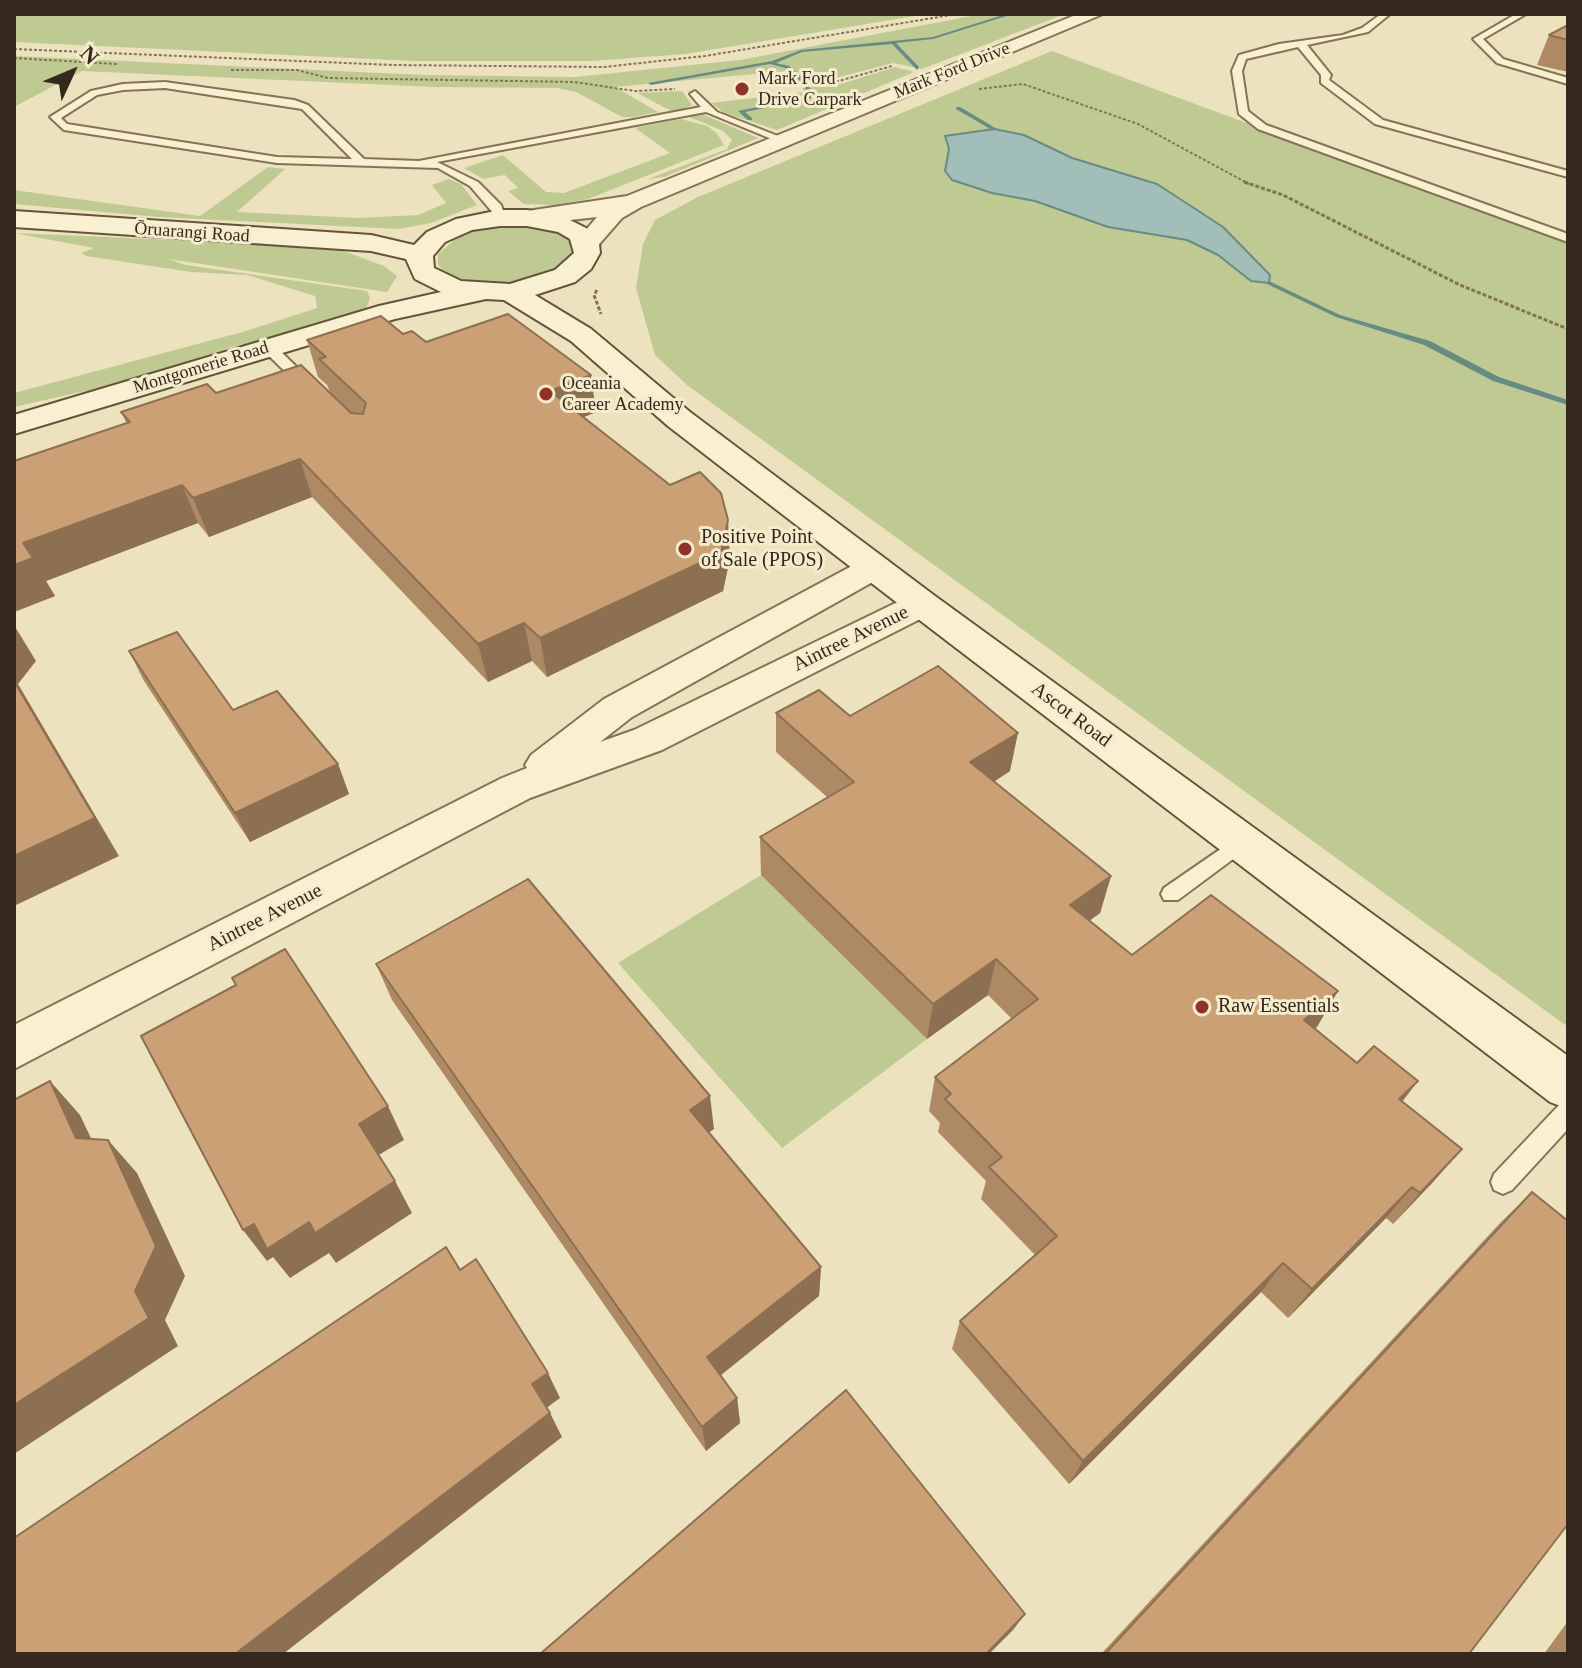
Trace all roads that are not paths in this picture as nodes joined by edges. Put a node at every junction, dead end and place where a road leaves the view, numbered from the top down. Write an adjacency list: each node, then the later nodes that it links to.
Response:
1 (1094, 14): 8 (street, Mark Ford Drive)
2 (1386, 14): 4 (lane)
3 (1522, 14): 5 (lane)
4 (1301, 44): 11 (lane); 15 (lane)
5 (1568, 81)
6 (695, 94): 7 (lane)
7 (707, 109): 8 (lane); 10 (lane)
8 (783, 140): 12 (street, Mark Ford Drive)
9 (360, 161): 9 (lane); 10 (lane)
10 (422, 162): 13 (lane)
11 (1568, 174)
12 (633, 202): 13 (street, Mark Ford Drive); 17 (street, Mark Ford Drive)
13 (513, 218): 16 (street); 17 (street)
14 (14, 219): 16 (street, Ōruarangi Road)
15 (1568, 238)
16 (428, 245): 18 (street)
17 (589, 264): 20 (street); 22 (street)
18 (435, 281): 19 (street); 21 (street, Montgomerie Road)
19 (481, 292): 20 (street); 21 (street, Montgomerie Road)
20 (510, 292): 22 (street, Ascot Road)
21 (389, 312): 23 (street, Montgomerie Road)
22 (592, 327): 26 (street, Ascot Road)
23 (268, 347): 24 (lane); 25 (street, Montgomerie Road)
24 (325, 402)
25 (14, 425)
26 (875, 567): 27 (street, Ascot Road); 28 (street, Aintree Avenue)
27 (922, 604): 28 (street, Aintree Avenue); 29 (street, Ascot Road)
28 (516, 788): 31 (street, Aintree Avenue)
29 (1241, 843): 30 (lane); 32 (street, Ascot Road)
30 (1171, 894)
31 (14, 1048)
32 (1568, 1086)
33 (1568, 1112): 34 (lane)
34 (1503, 1182)

